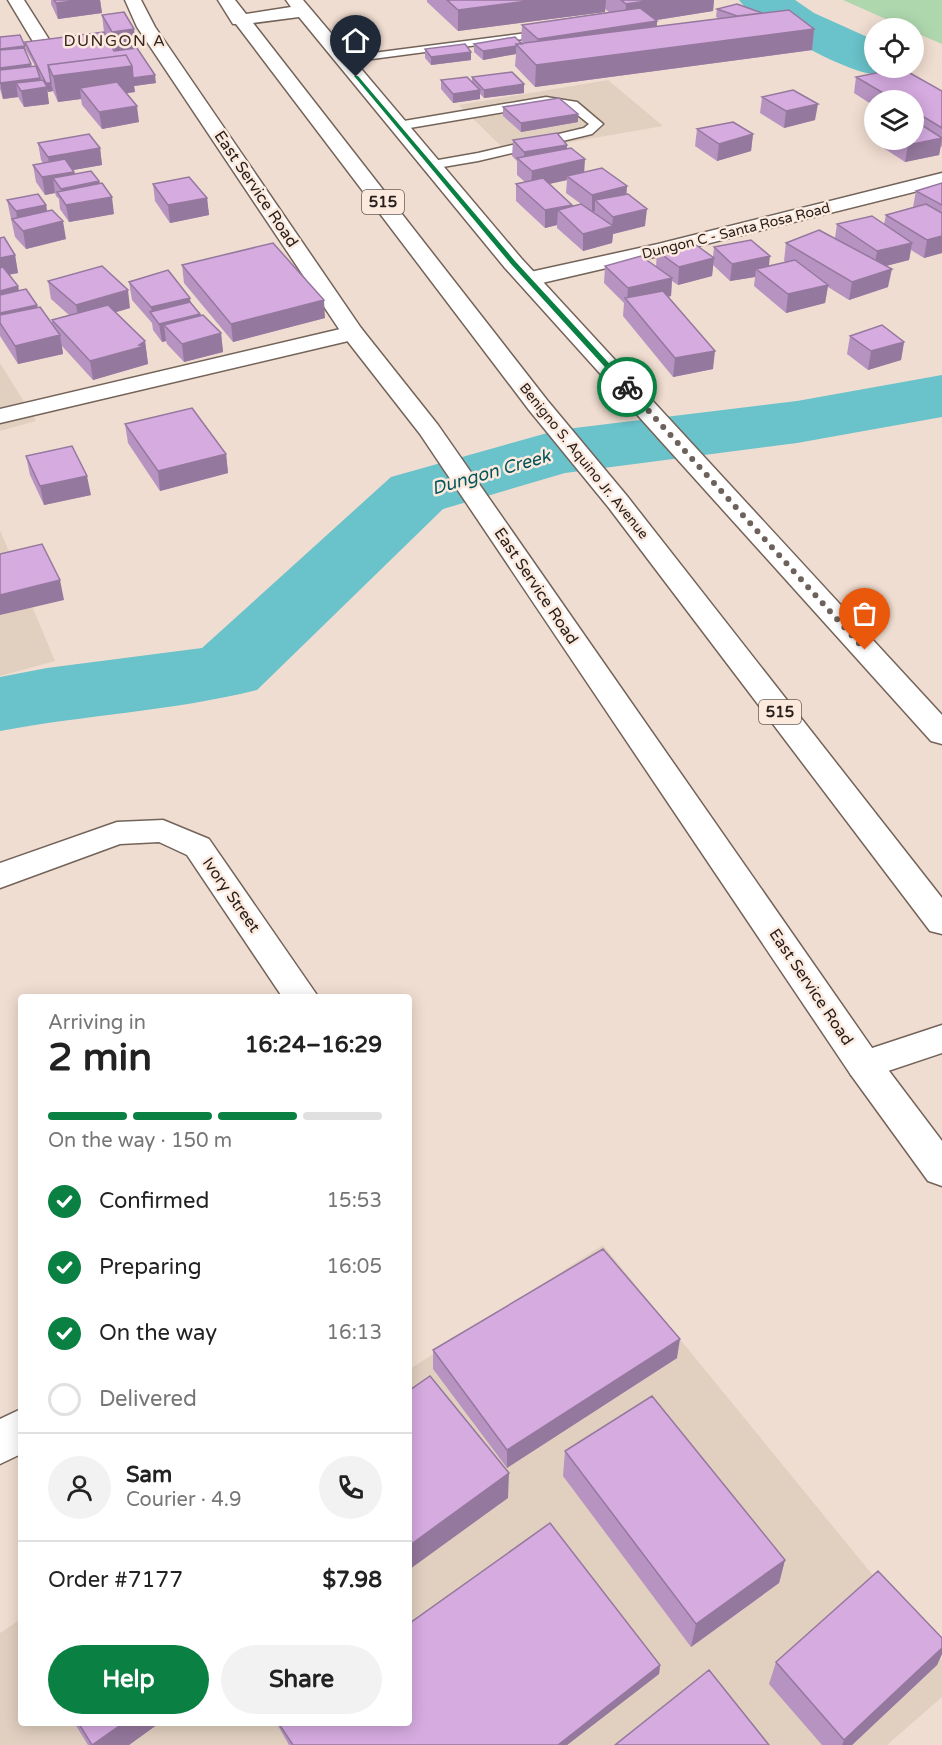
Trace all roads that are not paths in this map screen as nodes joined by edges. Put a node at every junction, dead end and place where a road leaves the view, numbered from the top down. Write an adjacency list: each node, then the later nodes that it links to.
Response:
1 (16, 0): 9 (main road)
2 (133, 0): 6 (main road, East Service Road)
3 (226, 0): 5 (main road, Benigno S. Aquino Jr. Avenue / 515)
4 (298, 5): 5 (main road); 10 (main road)
5 (239, 20): 19 (main road, Benigno S. Aquino Jr. Avenue / 515)
6 (146, 27): 7 (main road); 15 (main road, East Service Road)
7 (123, 30)
8 (561, 31): 10 (lane)
9 (20, 44)
10 (342, 60): 11 (main road)
11 (398, 126): 12 (main road); 12 (lane)
12 (431, 165): 14 (main road)
13 (942, 179): 14 (main road, Dungon C - Santa Rosa Road)
14 (529, 279): 17 (main road)
15 (353, 333): 16 (main road); 22 (main road, East Service Road)
16 (0, 416)
17 (942, 734)
18 (0, 876): 20 (main road, Ivory Street)
19 (942, 922)
20 (299, 994)
21 (942, 1039): 22 (main road)
22 (864, 1065): 23 (main road, East Service Road)
23 (942, 1170)
24 (18, 1431): 25 (main road)
25 (0, 1444)

